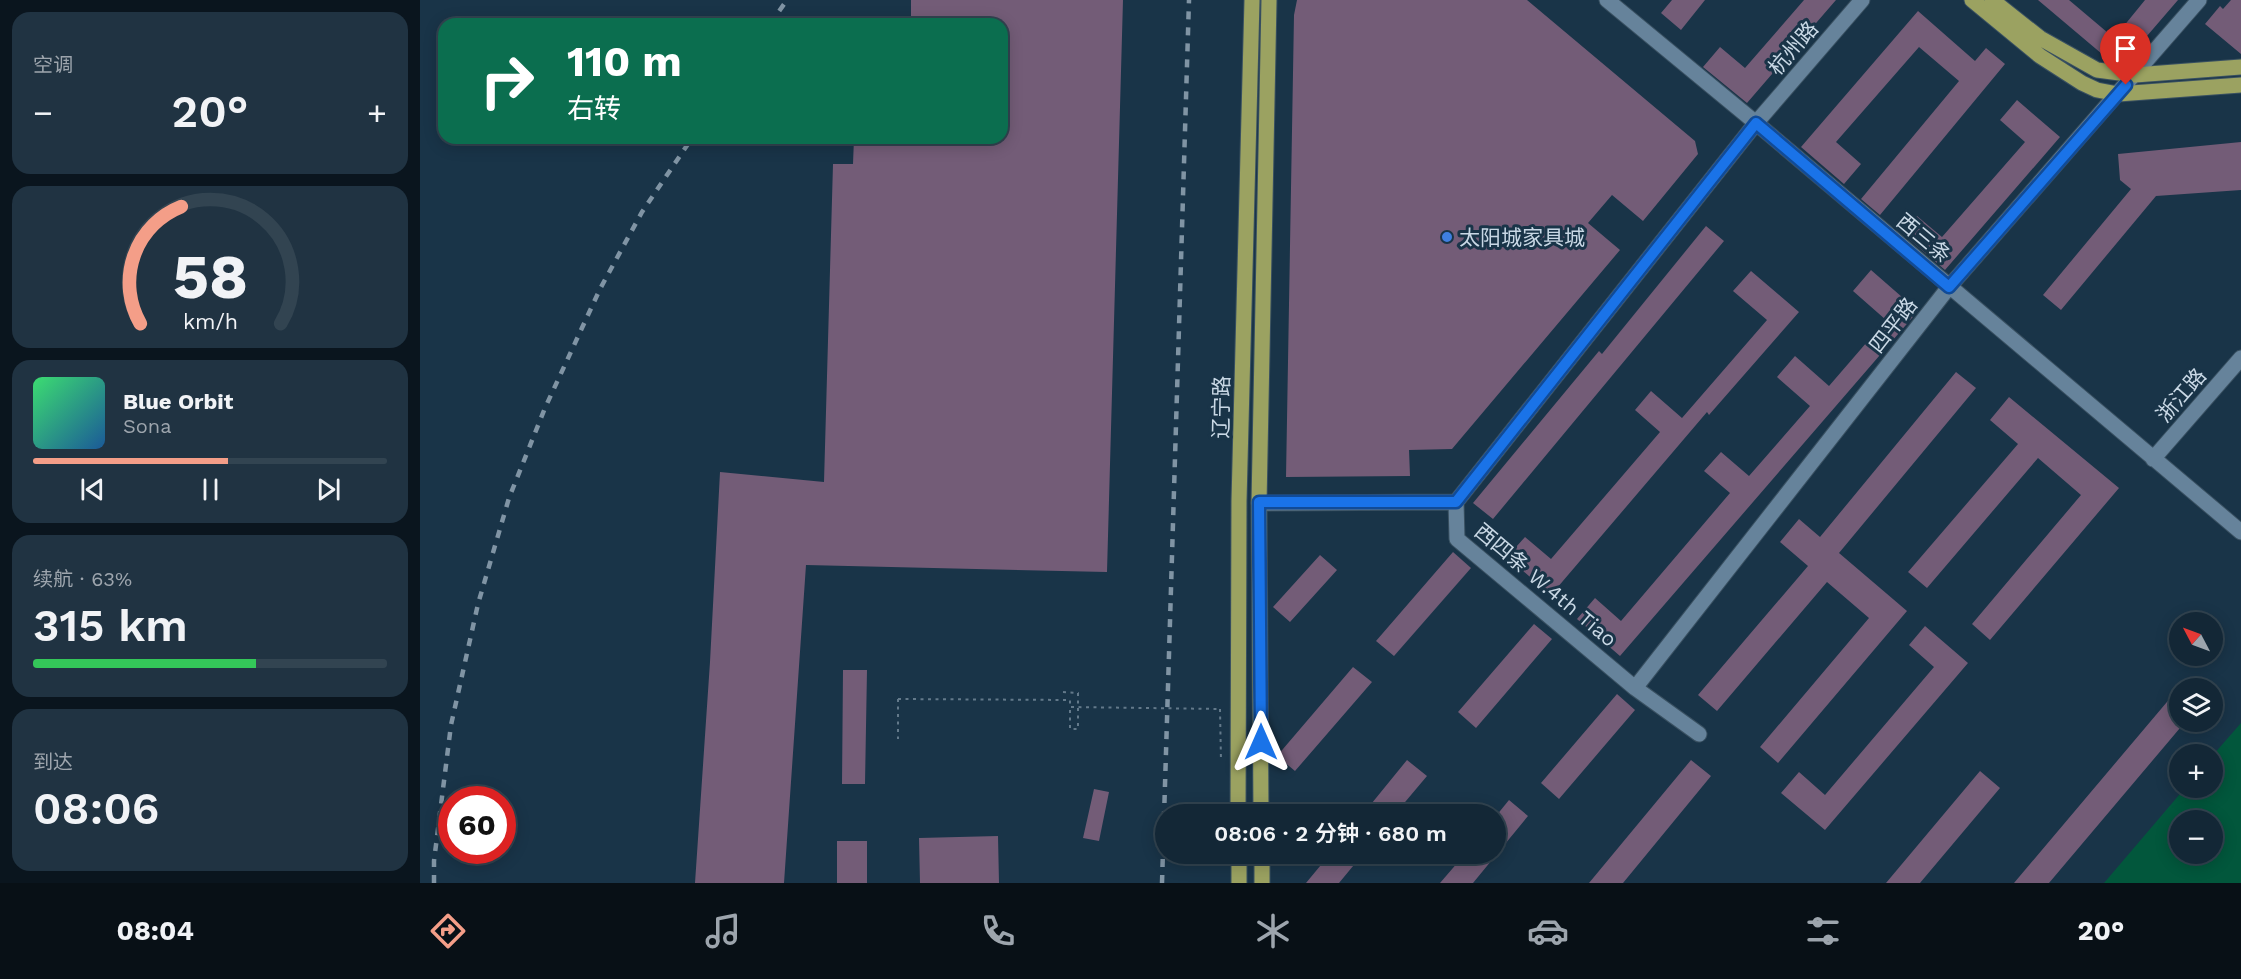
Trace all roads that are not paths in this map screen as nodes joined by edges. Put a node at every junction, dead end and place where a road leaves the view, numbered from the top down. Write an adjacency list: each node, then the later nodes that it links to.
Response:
1 (1252, 0): 21 (main road, 辽宁路)
2 (1269, 0): 16 (main road, 辽宁路)
3 (1607, 0): 12 (street, 西三条)
4 (1862, 0): 12 (street, 杭州路)
5 (1972, 0): 11 (main road)
6 (1992, 0): 9 (main road)
7 (2199, 0): 9 (street, 四平路)
8 (2241, 68): 9 (main road)
9 (2135, 75): 11 (street, 四平路)
10 (2241, 85): 11 (main road)
11 (2118, 94): 13 (street, 四平路)
12 (1756, 123): 13 (street, 西三条); 17 (street, 杭州路)
13 (1949, 287): 15 (street, 西三条); 19 (street, 四平路)
14 (2241, 358): 15 (street, 浙江路)
15 (2153, 459): 18 (street, 西三条)
16 (1259, 502): 17 (street); 22 (main road, 辽宁路)
17 (1456, 502): 19 (street, 西四条 W.4th Tiao)
18 (2241, 532)
19 (1635, 688): 20 (street, 西四条 W.4th Tiao)
20 (1699, 734)
21 (1238, 804)
22 (1261, 804)
23 (1239, 864): 25 (main road)
24 (1262, 864): 26 (main road)
25 (1239, 883)
26 (1262, 883)

